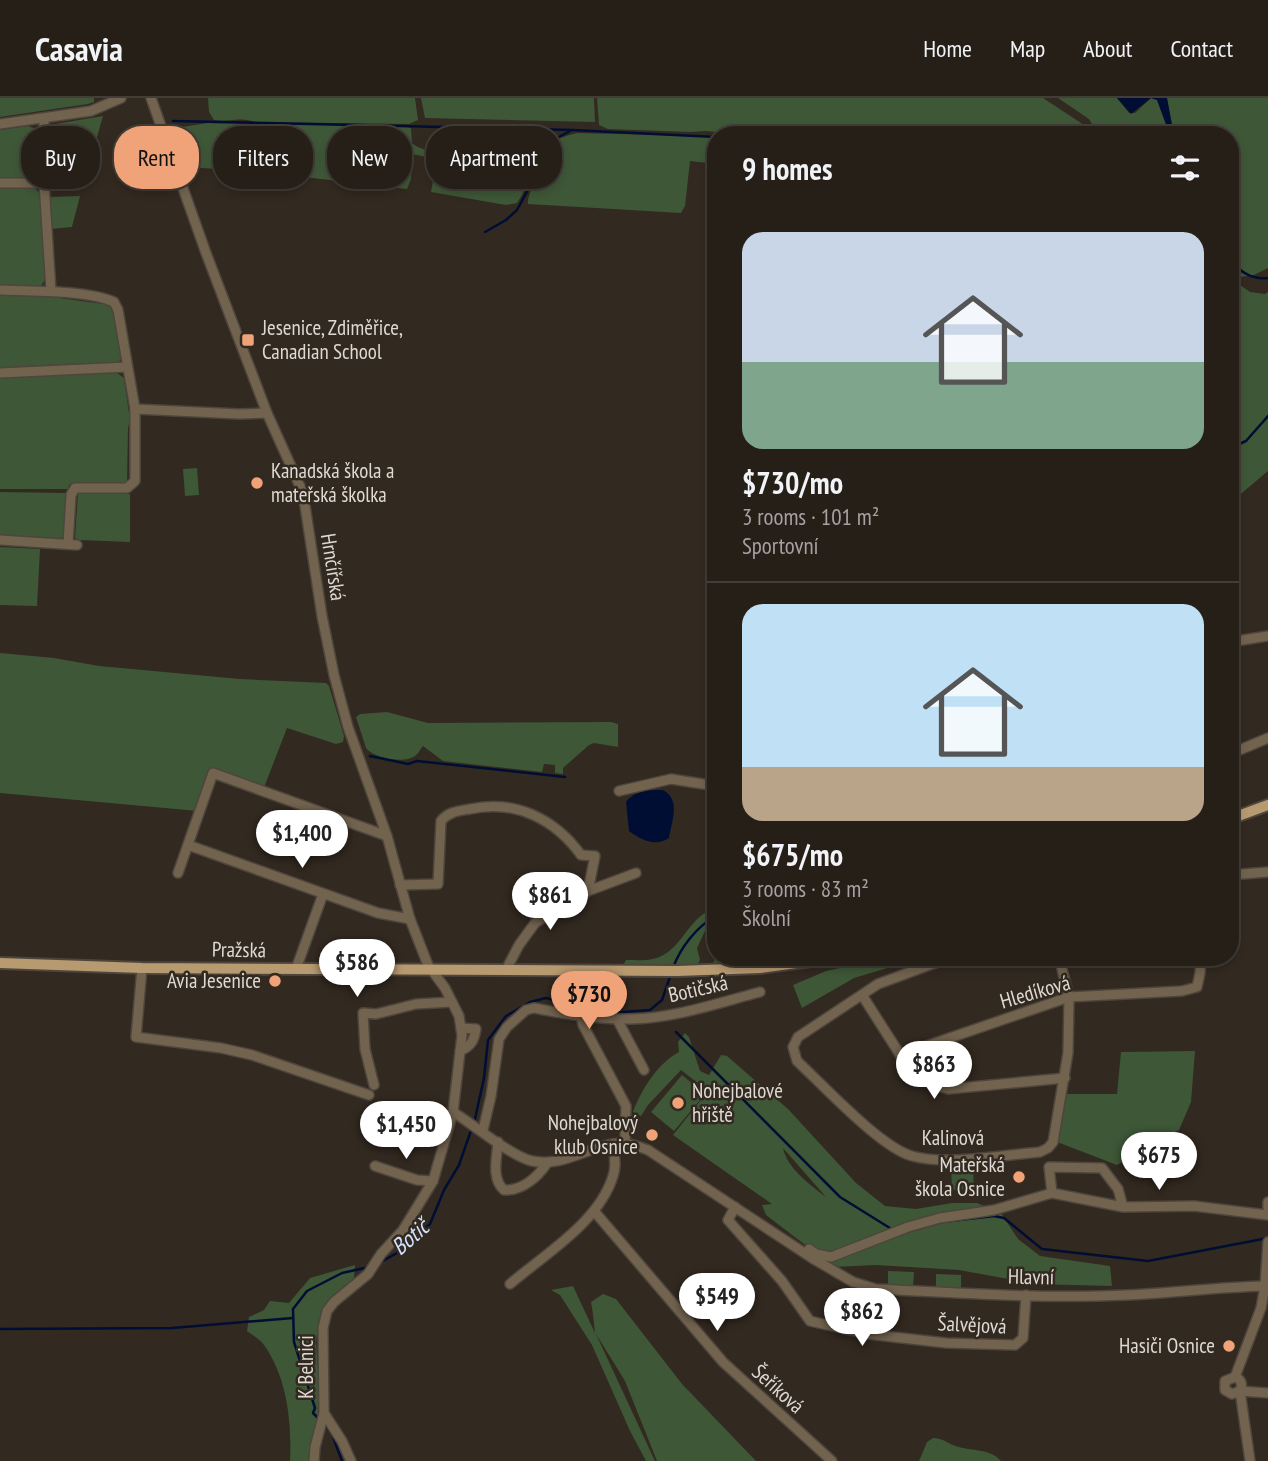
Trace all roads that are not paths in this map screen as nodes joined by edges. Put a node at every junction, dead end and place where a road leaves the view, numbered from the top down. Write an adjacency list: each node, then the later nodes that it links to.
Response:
1 (121, 98): 3 (street)
2 (151, 98): 14 (street, Hrnčířská)
3 (44, 119): 4 (street); 5 (street)
4 (0, 124)
5 (44, 126)
6 (0, 183): 7 (street)
7 (21, 183)
8 (44, 189): 10 (street)
9 (0, 290): 10 (street)
10 (51, 291): 11 (street)
11 (127, 367): 12 (street); 13 (street)
12 (0, 373)
13 (135, 409): 14 (street); 15 (street)
14 (267, 413): 24 (street, Hrnčířská)
15 (0, 541)
16 (1268, 636): 17 (street)
17 (1239, 641)
18 (1268, 738): 19 (street)
19 (1239, 750)
20 (707, 785): 21 (street)
21 (619, 791)
22 (1268, 805): 23 (main road)
23 (1239, 816)
24 (387, 836): 25 (street); 30 (street, Hrnčířská)
25 (188, 845): 27 (street); 32 (street)
26 (1268, 872): 29 (street)
27 (178, 873)
28 (636, 873): 31 (street)
29 (1239, 873)
30 (400, 885): 31 (street); 33 (street, Hrnčířská)
31 (588, 891): 40 (street)
32 (323, 894): 33 (street); 41 (street)
33 (410, 919): 42 (street, Hrnčířská)
34 (0, 963): 39 (main road, Pražská)
35 (775, 966): 40 (main road, Pražská)
36 (927, 966): 44 (street)
37 (1061, 966): 45 (street, Kalinová)
38 (1200, 966): 45 (street, Hledíková)
39 (142, 968): 41 (main road, Pražská); 55 (street)
40 (507, 968): 42 (main road, Pražská)
41 (296, 970): 42 (main road, Pražská)
42 (431, 970): 46 (street)
43 (760, 992): 48 (street, Botičská)
44 (863, 995): 51 (street); 53 (street, Kalinová)
45 (1069, 997): 51 (street, Hledíková); 53 (street, Kalinová)
46 (452, 1002): 49 (street); 54 (street)
47 (581, 1016): 48 (street, Botičská); 57 (street, Botičská); 59 (street)
48 (617, 1018): 52 (street)
49 (461, 1028): 50 (street); 50 (street)
50 (460, 1051): 56 (street)
51 (900, 1055): 53 (street)
52 (644, 1069)
53 (1065, 1078)
54 (374, 1085)
55 (369, 1095)
56 (453, 1112): 57 (street); 63 (street, K Belnici)
57 (480, 1128): 58 (street)
58 (498, 1142): 61 (street); 61 (street)
59 (625, 1143): 60 (street); 65 (street)
60 (613, 1144): 61 (street); 67 (street)
61 (547, 1163)
62 (375, 1166): 63 (street)
63 (433, 1181): 77 (street, K Belnici)
64 (1052, 1193): 66 (street); 66 (street); 69 (street)
65 (735, 1207): 69 (street); 73 (street, Šalvějová)
66 (1123, 1207): 68 (street)
67 (594, 1211): 71 (street); 78 (street, Šeříková)
68 (1268, 1215)
69 (768, 1228): 73 (street, Hlavní)
70 (1268, 1242): 72 (street)
71 (510, 1284)
72 (1265, 1286): 73 (street, Hlavní); 74 (street)
73 (1026, 1295)
74 (1235, 1377): 75 (street); 75 (street)
75 (1240, 1391): 76 (street); 81 (street)
76 (1268, 1393)
77 (323, 1418): 79 (street, K Belnici); 80 (street)
78 (830, 1460)
79 (314, 1461)
80 (351, 1461)
81 (1250, 1461)

